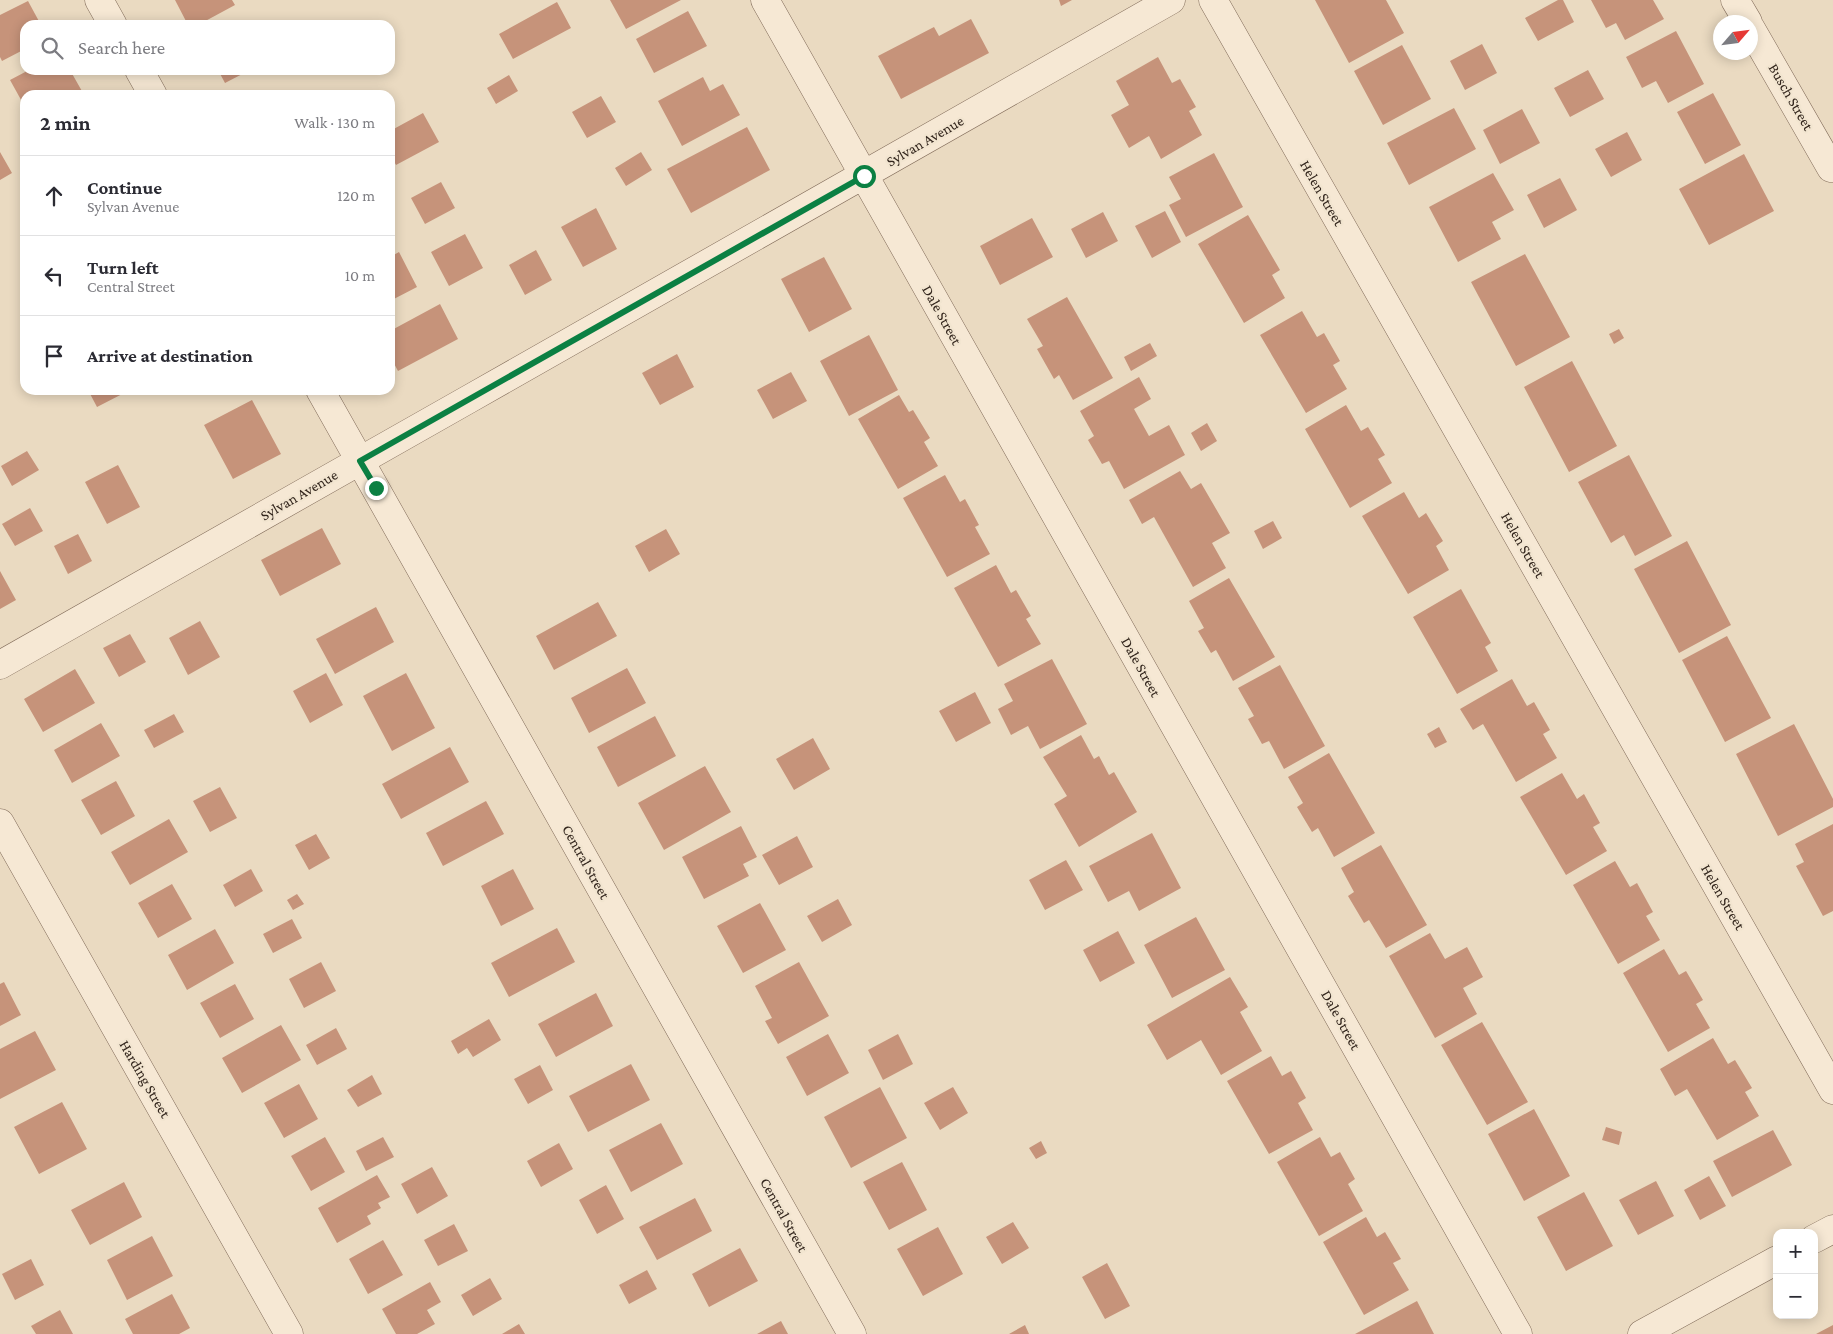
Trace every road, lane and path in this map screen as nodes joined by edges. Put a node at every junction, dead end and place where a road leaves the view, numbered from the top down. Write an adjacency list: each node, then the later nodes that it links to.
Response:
1 (99, 0): 7 (street)
2 (765, 0): 12 (street, Dale Street)
3 (1171, 0): 12 (street, Sylvan Avenue)
4 (1213, 0): 17 (street, Helen Street)
5 (1735, 0): 6 (street)
6 (1744, 15)
7 (110, 20)
8 (1758, 41): 11 (street, Busch Street)
9 (142, 75): 10 (street)
10 (150, 90)
11 (1832, 168)
12 (864, 176): 14 (street, Sylvan Avenue); 23 (street, Dale Street)
13 (323, 395): 14 (street, Central Street)
14 (360, 461): 15 (street, Sylvan Avenue); 22 (street, Central Street)
15 (0, 665)
16 (0, 823): 21 (street, Harding Street)
17 (1833, 1090)
18 (1833, 1229): 19 (street)
19 (1818, 1237)
20 (1773, 1262): 24 (street)
21 (289, 1334)
22 (852, 1334)
23 (1518, 1334)
24 (1642, 1334)

